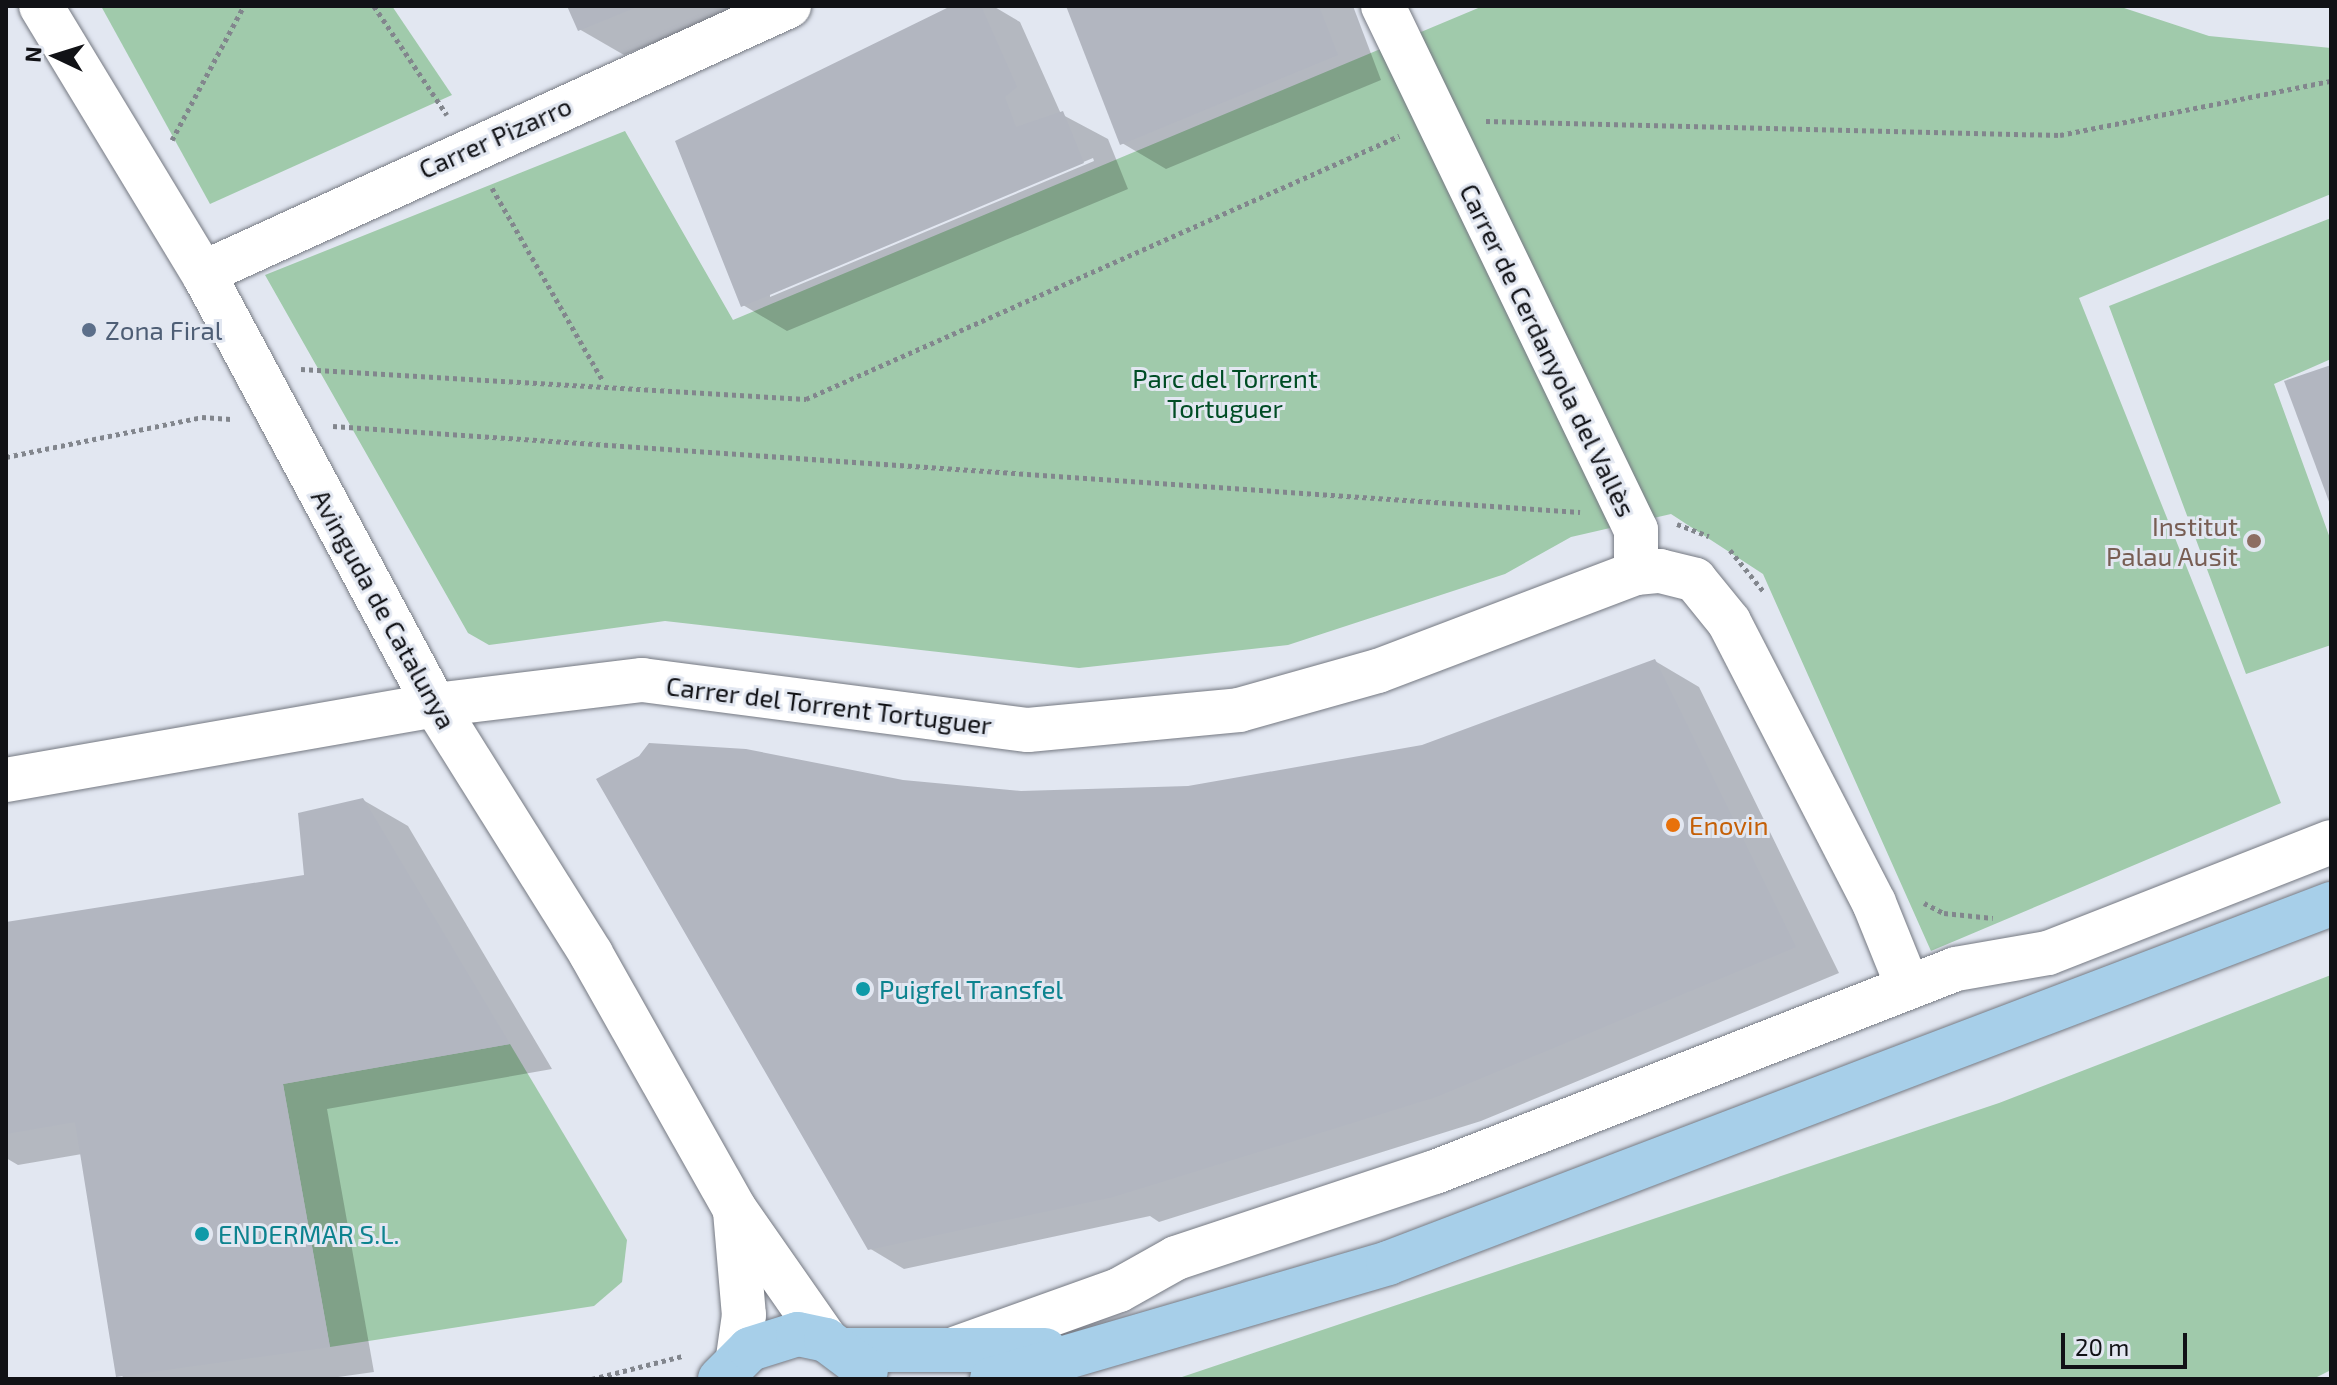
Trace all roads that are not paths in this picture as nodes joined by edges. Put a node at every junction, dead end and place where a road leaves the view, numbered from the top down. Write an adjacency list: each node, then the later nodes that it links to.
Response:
1 (41, 6): 4 (street, Avinguda de Catalunya)
2 (789, 6): 4 (street, Carrer Pizarro)
3 (1383, 6): 5 (street, Carrer de Cerdanyola del Vallès)
4 (203, 273): 6 (street, Avinguda de Catalunya)
5 (1636, 573): 6 (street, Carrer del Torrent Tortuguer); 10 (street)
6 (435, 705): 7 (street, Carrer del Torrent Tortuguer); 11 (street, Avinguda de Catalunya)
7 (6, 780)
8 (2331, 842): 10 (street)
9 (2331, 904): 13 (main road)
10 (1908, 987): 12 (street)
11 (734, 1208): 14 (street, Avinguda de Catalunya); 15 (street, Avinguda de Catalunya)
12 (957, 1348): 13 (main road); 14 (main road)
13 (1075, 1350): 16 (main road)
14 (848, 1356): 15 (main road)
15 (724, 1373)
16 (992, 1379)

